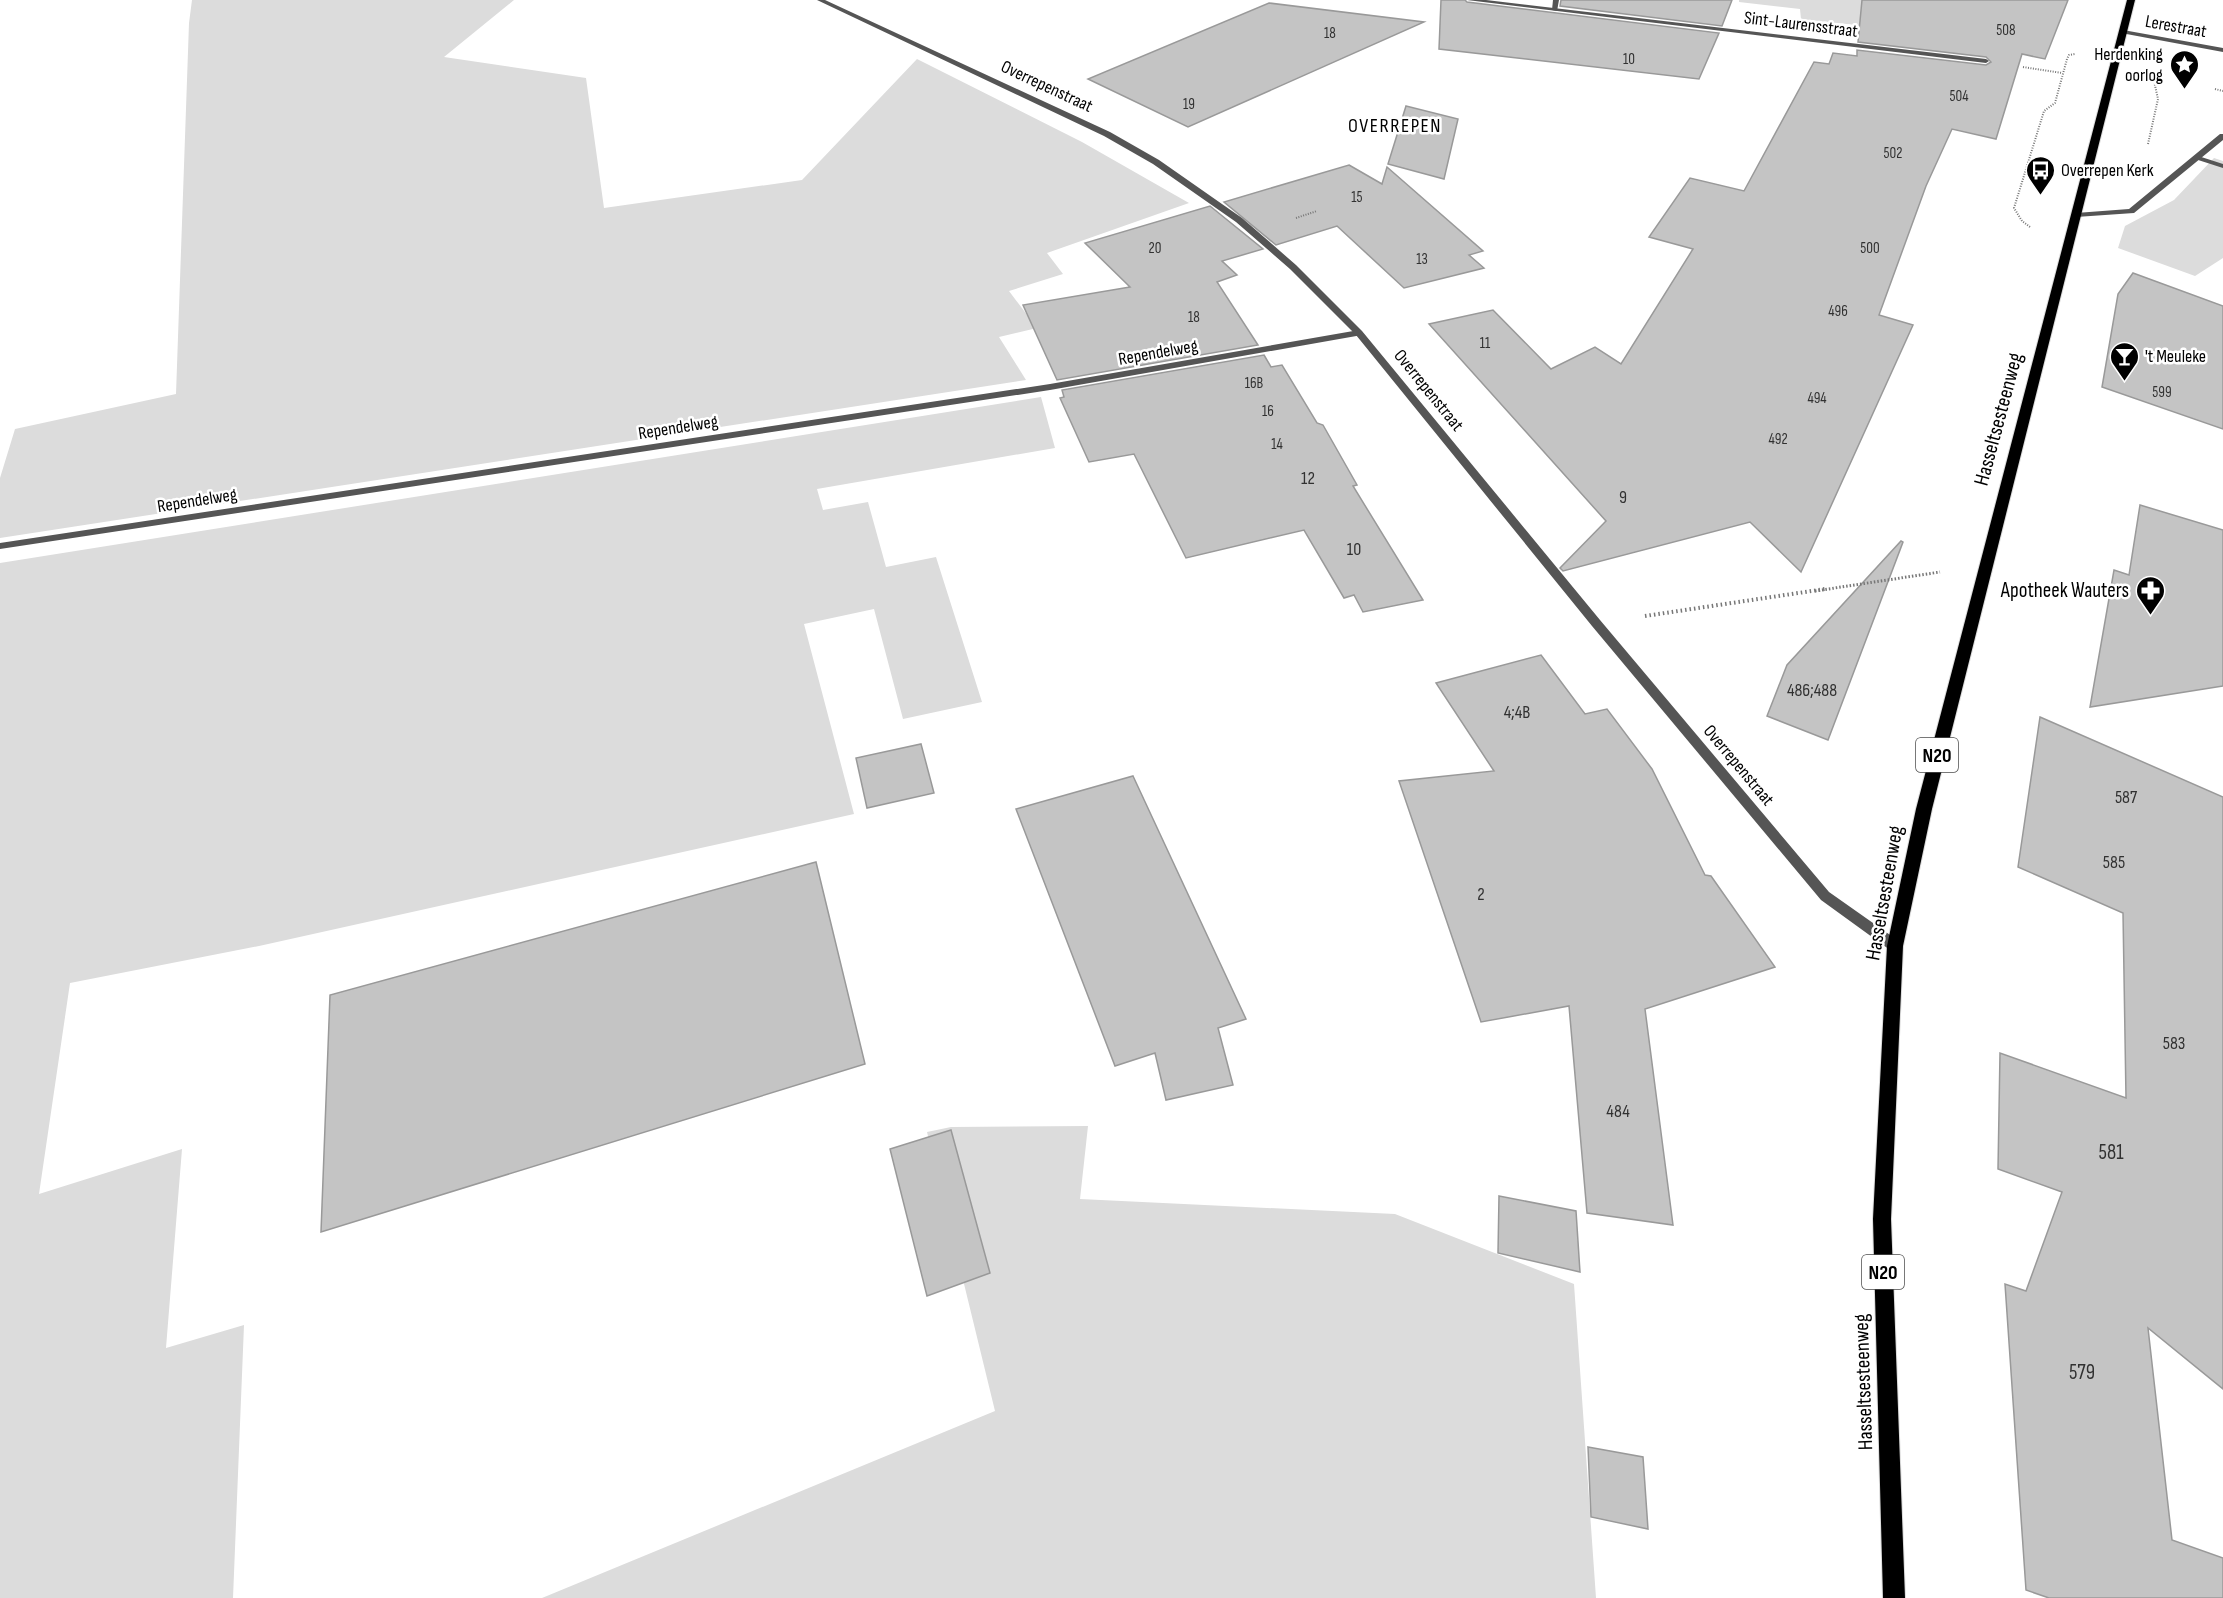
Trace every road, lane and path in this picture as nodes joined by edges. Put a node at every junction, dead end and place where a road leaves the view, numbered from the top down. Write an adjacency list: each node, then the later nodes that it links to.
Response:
1 (820, 0): 17 (street, Overrepenstraat)
2 (1470, 0): 5 (street, Sint-Laurensstraat)
3 (1556, 0): 5 (street)
4 (2131, 0): 6 (main road, Hasseltsesteenweg / N20)
5 (1555, 10): 9 (street, Sint-Laurensstraat)
6 (2123, 32): 7 (street, Lerestraat); 14 (main road, Hasseltsesteenweg / N20)
7 (2223, 50)
8 (2067, 59): 16 (path)
9 (1986, 61)
10 (2223, 136): 11 (street)
11 (2198, 157): 12 (street); 14 (street)
12 (2223, 166)
13 (1317, 211): 15 (path)
14 (2076, 215): 16 (main road, Hasseltsesteenweg / N20)
15 (1287, 220)
16 (2067, 248): 19 (main road, Hasseltsesteenweg / N20)
17 (1359, 333): 18 (street, Rependelweg); 20 (street, Overrepenstraat)
18 (0, 546)
19 (1984, 565): 20 (path); 21 (main road, Hasseltsesteenweg / N20)
20 (1596, 623): 21 (street, Overrepenstraat)
21 (1895, 946): 22 (main road, Hasseltsesteenweg / N20)
22 (1894, 1598)

